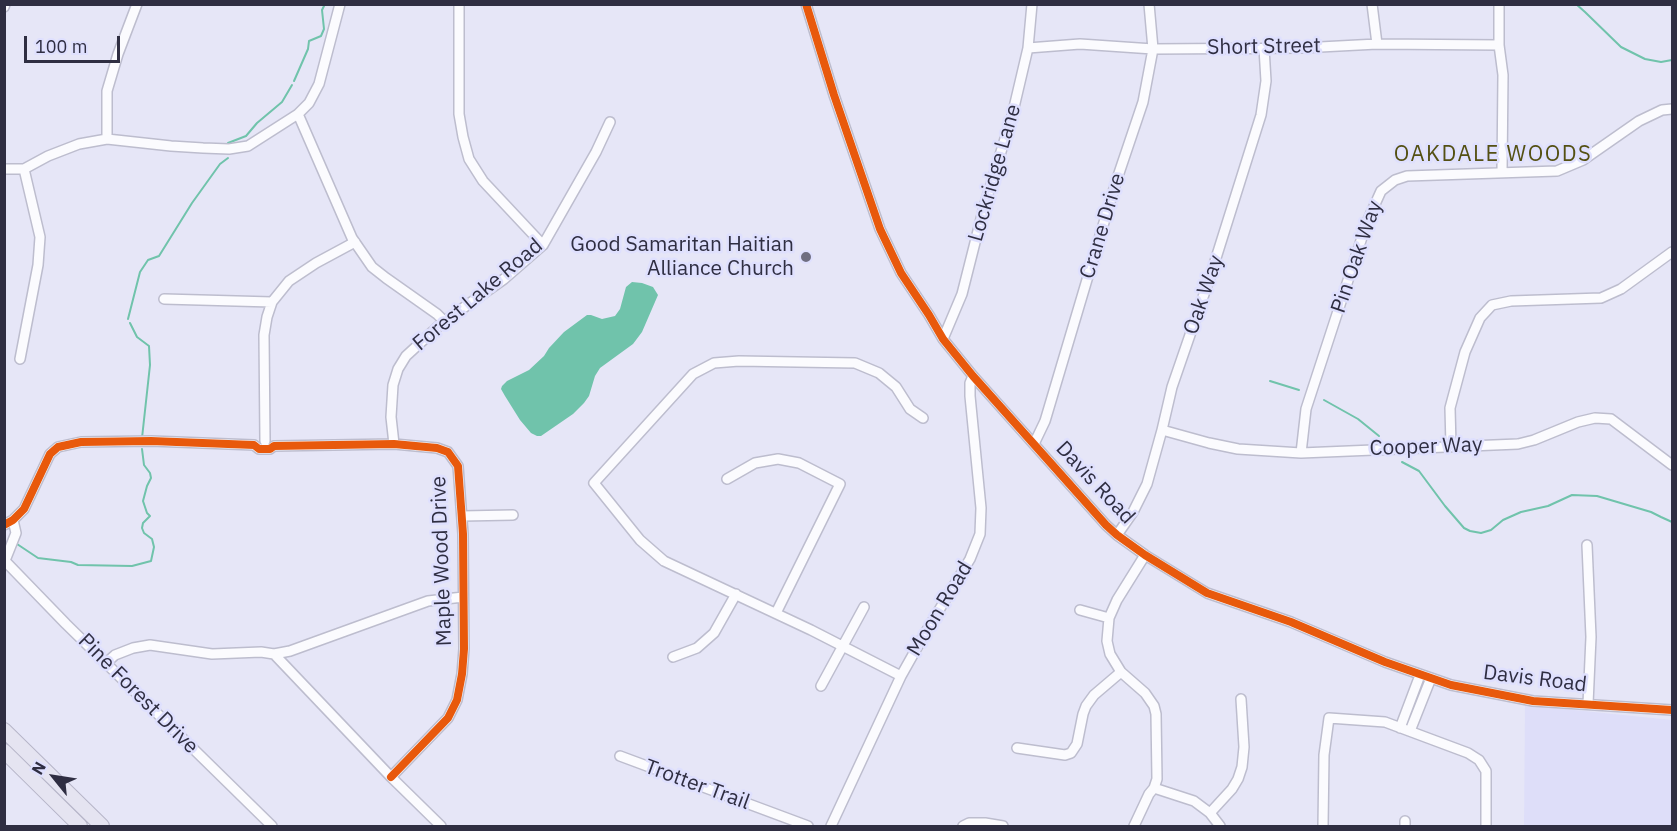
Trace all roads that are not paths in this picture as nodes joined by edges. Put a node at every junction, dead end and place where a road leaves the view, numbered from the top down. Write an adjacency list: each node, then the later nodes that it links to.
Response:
1 (137, 4): 17 (street)
2 (340, 4): 15 (street)
3 (459, 4): 22 (street)
4 (806, 4): 27 (street, Davis Road)
5 (1032, 4): 11 (street, Lockridge Lane)
6 (1149, 4): 13 (street, Crane Drive)
7 (1372, 4): 9 (street)
8 (1499, 4): 10 (street)
9 (1377, 44): 10 (street, Short Street); 12 (street, Short Street)
10 (1499, 45): 20 (street)
11 (1028, 48): 13 (street, Short Street); 27 (street, Lockridge Lane)
12 (1264, 48): 13 (street, Short Street); 31 (street, Oak Way)
13 (1153, 49): 34 (street, Crane Drive)
14 (1672, 109): 20 (street, Pin Oak Way)
15 (298, 114): 17 (street); 21 (street)
16 (610, 122): 22 (street, Forest Lake Road)
17 (107, 139): 19 (street)
18 (4, 169): 19 (street)
19 (24, 169): 28 (street)
20 (1502, 172): 36 (street, Pin Oak Way)
21 (354, 242): 25 (street); 26 (street)
22 (543, 244): 26 (street, Forest Lake Road)
23 (1672, 252): 35 (street)
24 (164, 299): 25 (street)
25 (272, 302): 32 (street)
26 (445, 321): 33 (street, Forest Lake Road)
27 (943, 339): 29 (street, Davis Road)
28 (20, 359)
29 (973, 376): 34 (street, Davis Road); 58 (street, Moon Road)
30 (923, 418): 46 (street)
31 (1162, 430): 36 (street, Cooper Way); 42 (street, Oak Way)
32 (270, 443): 33 (street, Maple Wood Drive); 41 (street, Maple Wood Drive)
33 (394, 444): 40 (street, Maple Wood Drive)
34 (1034, 444): 42 (street, Davis Road)
35 (1451, 446): 36 (street, Cooper Way); 37 (street, Cooper Way)
36 (1301, 453)
37 (1672, 465)
38 (727, 479): 50 (street)
39 (513, 515): 40 (street)
40 (462, 516): 47 (street, Maple Wood Drive)
41 (7, 521): 45 (street, Maple Wood Drive)
42 (1117, 535): 44 (street, Davis Road)
43 (1587, 545): 62 (street)
44 (1145, 555): 51 (street); 57 (street, Davis Road)
45 (5, 561): 55 (street, Pine Forest Drive)
46 (736, 594): 50 (street); 54 (street)
47 (463, 597): 53 (street); 70 (street, Maple Wood Drive)
48 (864, 608): 52 (street)
49 (1080, 610): 51 (street)
50 (776, 613): 52 (street)
51 (1109, 618): 56 (street)
52 (843, 646): 58 (street); 60 (street)
53 (274, 654): 55 (street); 70 (street)
54 (674, 657)
55 (106, 663): 75 (street, Pine Forest Drive)
56 (1120, 672): 67 (street); 71 (street)
57 (1419, 675): 59 (street, Davis Road); 64 (street)
58 (901, 676): 78 (street, Moon Road)
59 (1431, 678): 62 (street, Davis Road); 66 (street)
60 (821, 686)
61 (1240, 699): 72 (street)
62 (1588, 704): 63 (street, Davis Road)
63 (1672, 710)
64 (1400, 728): 66 (street); 83 (street)
65 (4, 730): 74 (highway)
66 (1410, 731): 84 (street)
67 (1017, 748)
68 (4, 751): 73 (highway)
69 (620, 756): 77 (street, Trotter Trail)
70 (391, 777): 76 (street)
71 (1154, 788): 72 (street); 81 (street)
72 (1210, 813): 82 (street)
73 (80, 826)
74 (102, 826)
75 (272, 826)
76 (441, 826)
77 (808, 826)
78 (831, 826)
79 (963, 826): 80 (street)
80 (1003, 826)
81 (1134, 826)
82 (1220, 826)
83 (1323, 826)
84 (1486, 826)

